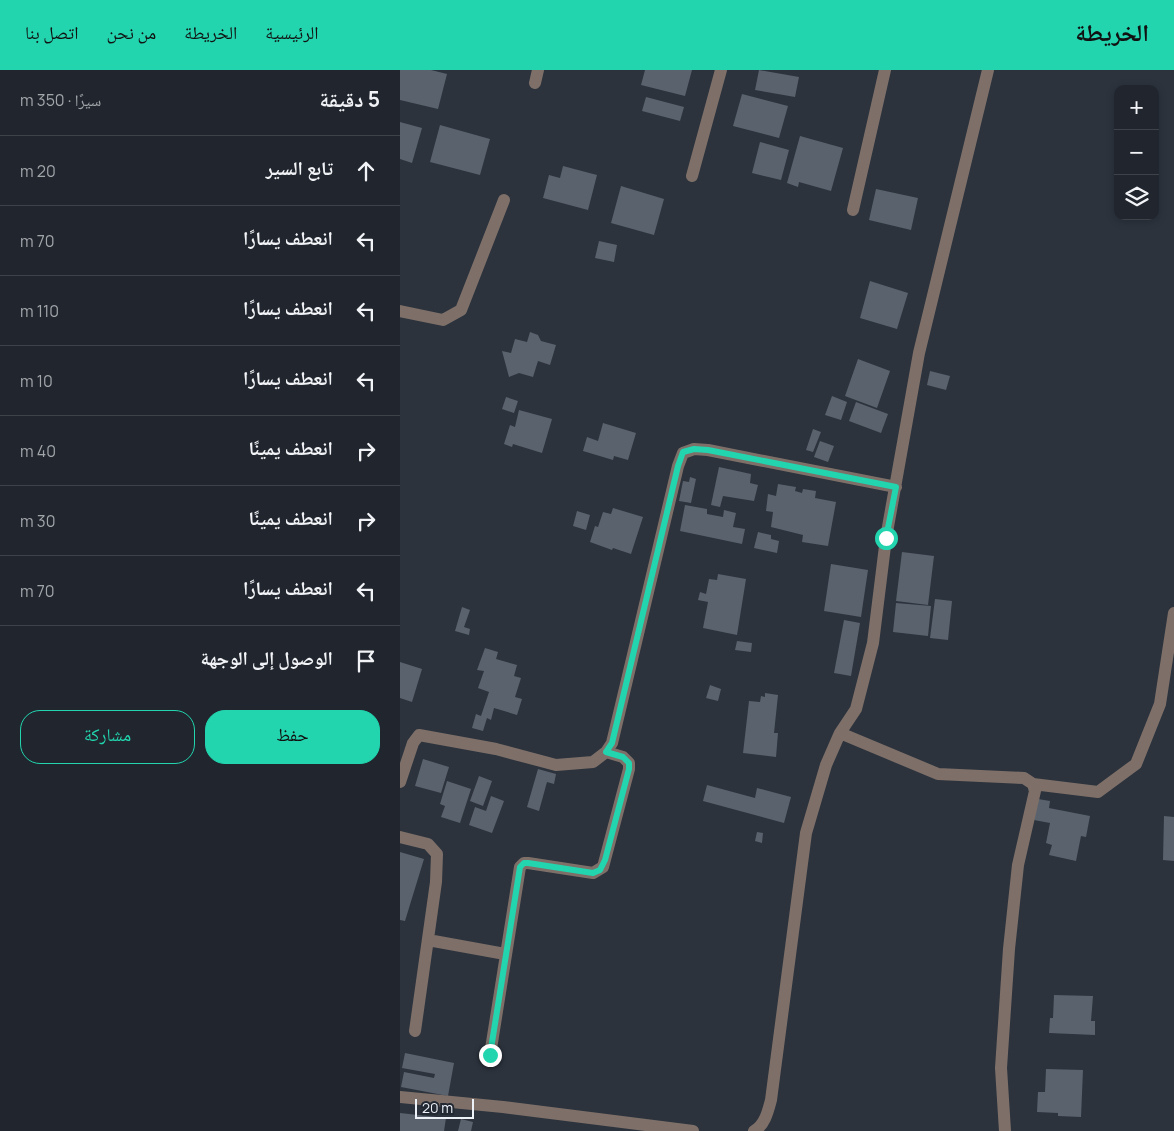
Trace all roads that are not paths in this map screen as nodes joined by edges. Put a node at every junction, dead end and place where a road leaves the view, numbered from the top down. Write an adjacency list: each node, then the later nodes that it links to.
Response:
1 (721, 70): 4 (street)
2 (885, 70): 6 (street)
3 (988, 70): 8 (street)
4 (692, 176)
5 (504, 200): 7 (street)
6 (853, 210)
7 (400, 311)
8 (896, 487): 10 (street); 11 (street)
9 (1174, 613): 13 (street)
10 (840, 733): 13 (street); 21 (street)
11 (606, 752): 12 (street); 16 (street)
12 (400, 782)
13 (1033, 784): 22 (street)
14 (400, 837): 15 (street)
15 (428, 940): 16 (street); 17 (street)
16 (506, 954): 18 (street)
17 (415, 1031)
18 (490, 1055)
19 (400, 1097): 20 (street)
20 (693, 1131)
21 (754, 1131)
22 (1005, 1131)

